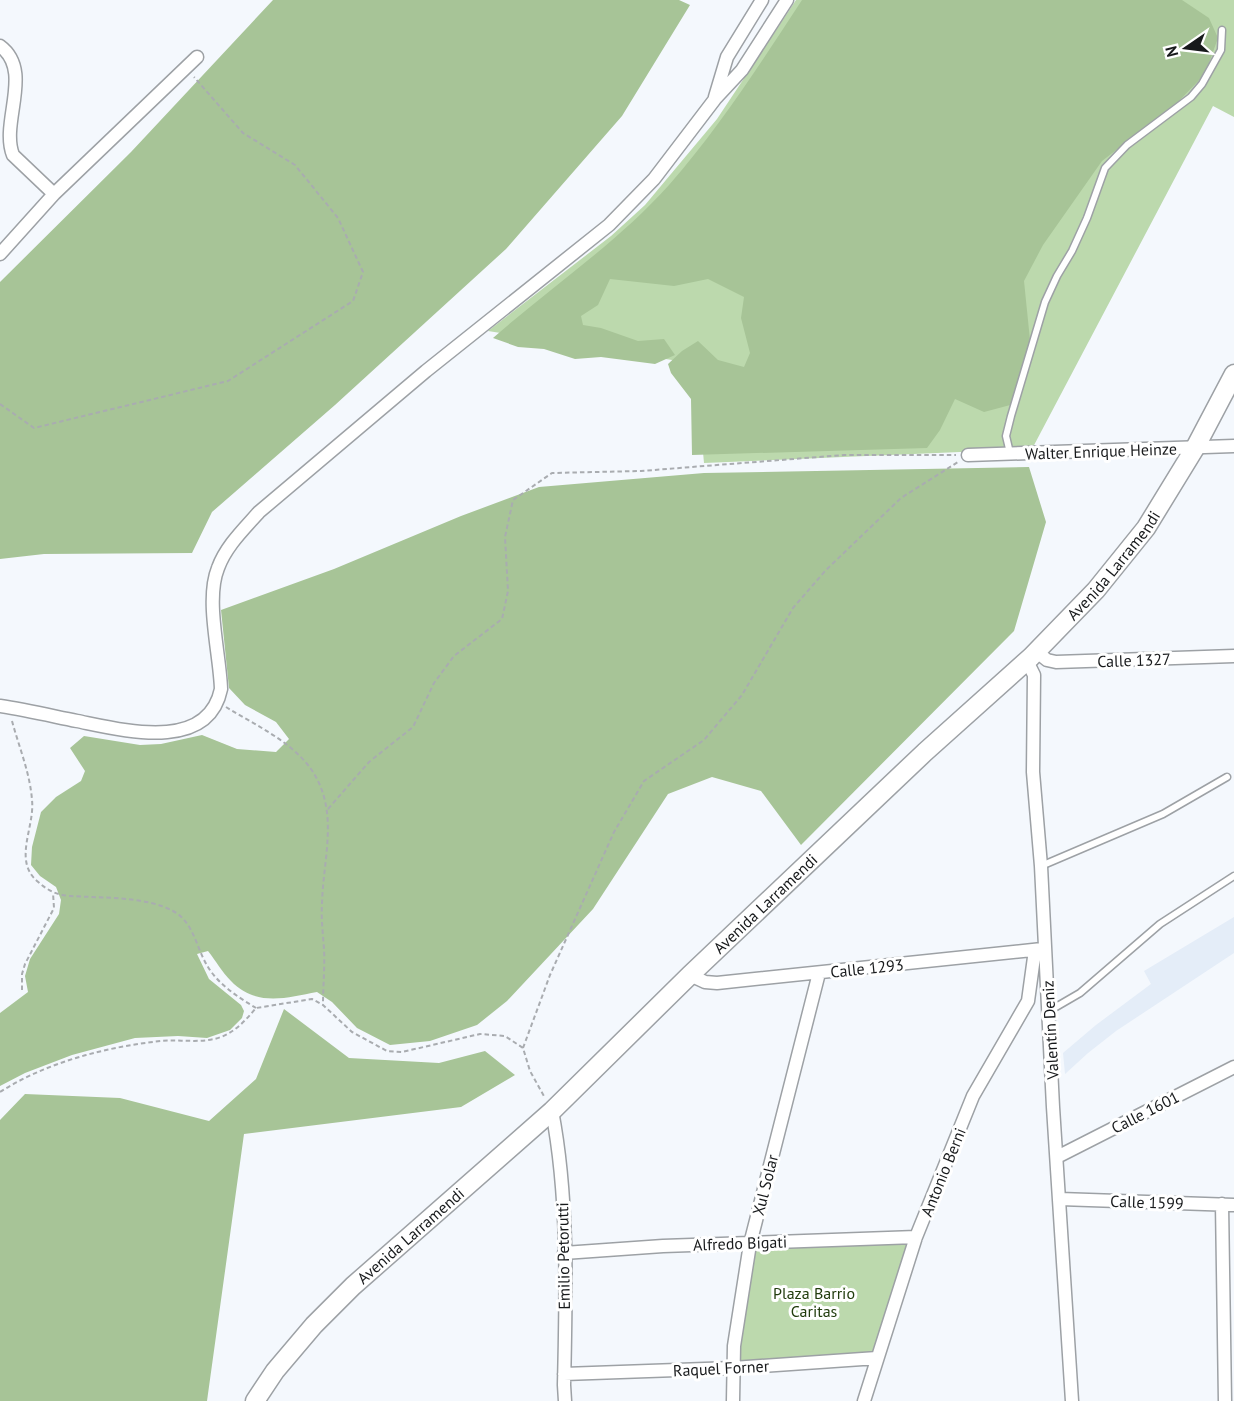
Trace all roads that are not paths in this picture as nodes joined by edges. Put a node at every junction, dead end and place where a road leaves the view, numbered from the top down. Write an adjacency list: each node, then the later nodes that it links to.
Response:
1 (762, 0): 6 (street)
2 (787, 0): 6 (street)
3 (1222, 30): 12 (lane)
4 (0, 46): 7 (street)
5 (197, 57): 7 (street)
6 (715, 99): 16 (street)
7 (54, 194): 8 (street)
8 (0, 254)
9 (1234, 374): 11 (main road, Avenida Larramendi)
10 (1234, 446): 11 (street, Walter Enrique Heinze)
11 (1195, 448): 12 (street, Walter Enrique Heinze); 15 (main road, Avenida Larramendi)
12 (1010, 454): 13 (street, Walter Enrique Heinze)
13 (968, 455)
14 (1234, 656): 15 (street, Calle 1327)
15 (1032, 657): 18 (street, Valentín Deniz); 22 (main road, Avenida Larramendi)
16 (4, 707)
17 (1227, 777): 18 (lane)
18 (1041, 866): 20 (street, Valentín Deniz)
19 (1234, 876): 23 (lane)
20 (1040, 949): 21 (street, Calle 1293); 23 (street, Valentín Deniz); 29 (street, Antonio Berni)
21 (819, 973): 22 (street, Calle 1293); 30 (street, Xul Solar)
22 (690, 975): 25 (main road, Avenida Larramendi)
23 (1049, 1011): 26 (street, Valentín Deniz)
24 (1234, 1067): 26 (street, Calle 1601)
25 (552, 1111): 31 (street, Emilio Petorutti); 35 (main road, Avenida Larramendi)
26 (1056, 1157): 27 (street, Valentín Deniz)
27 (1060, 1199): 28 (street, Calle 1599); 39 (street, Valentín Deniz)
28 (1228, 1204): 40 (street)
29 (916, 1237): 30 (street, Alfredo Bigati); 32 (street, Antonio Berni)
30 (750, 1244): 31 (street, Alfredo Bigati); 33 (street, Xul Solar)
31 (564, 1253): 34 (street, Emilio Petorutti)
32 (878, 1358): 33 (street, Raquel Forner); 38 (street, Antonio Berni)
33 (733, 1368): 34 (street, Raquel Forner); 37 (street, Xul Solar)
34 (564, 1374): 36 (street, Emilio Petorutti)
35 (255, 1401)
36 (565, 1401)
37 (733, 1401)
38 (864, 1401)
39 (1072, 1401)
40 (1225, 1401)

